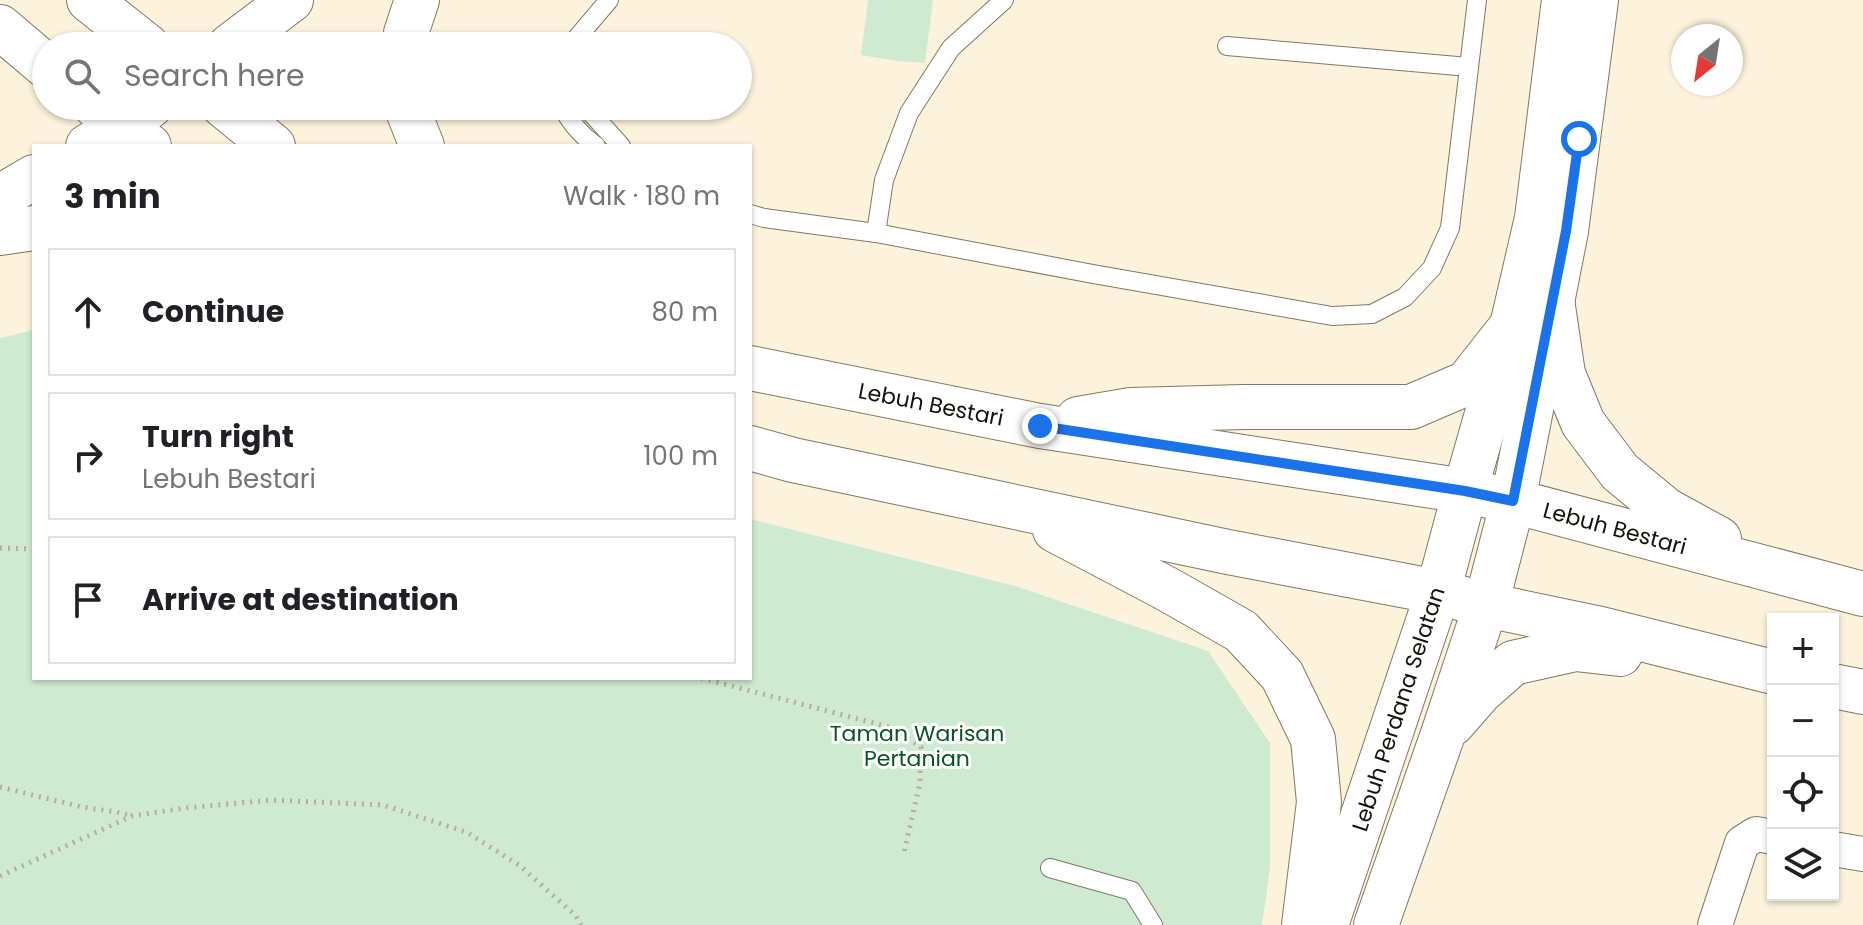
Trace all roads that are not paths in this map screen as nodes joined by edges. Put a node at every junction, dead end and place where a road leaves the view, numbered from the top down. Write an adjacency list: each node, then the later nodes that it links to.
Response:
1 (291, 0): 9 (main road)
2 (417, 0): 10 (main road)
3 (609, 0): 11 (lane)
4 (1004, 0): 28 (lane)
5 (1477, 0): 14 (lane)
6 (1564, 0): 30 (main road, Lebuh Perdana Selatan)
7 (1596, 0): 29 (main road)
8 (0, 27): 13 (main road)
9 (249, 32)
10 (406, 32)
11 (582, 32)
12 (1227, 46): 14 (lane)
13 (32, 54)
14 (1469, 67): 28 (lane)
15 (241, 120): 19 (main road)
16 (412, 120): 20 (main road)
17 (569, 120): 21 (lane)
18 (598, 120): 22 (lane)
19 (271, 144)
20 (421, 144)
21 (593, 144)
22 (619, 144)
23 (32, 178): 24 (main road)
24 (0, 197)
25 (752, 215): 28 (lane)
26 (32, 228): 27 (main road)
27 (0, 233)
28 (876, 233)
29 (1552, 300): 35 (main road); 37 (main road)
30 (1512, 326): 32 (main road); 34 (main road, Lebuh Perdana Selatan)
31 (752, 368): 32 (main road, Lebuh Bestari)
32 (1040, 426): 34 (main road, Lebuh Bestari)
33 (752, 449): 36 (main road)
34 (1465, 491): 35 (main road, Lebuh Bestari); 38 (main road, Lebuh Perdana Selatan)
35 (1513, 501): 37 (main road, Lebuh Bestari); 40 (main road)
36 (1007, 505): 38 (main road); 51 (main road)
37 (1777, 572): 39 (main road, Lebuh Bestari)
38 (1438, 592): 40 (main road); 52 (main road, Lebuh Perdana Selatan)
39 (1863, 594)
40 (1486, 605): 41 (main road); 45 (main road)
41 (1767, 672)
42 (1767, 673): 45 (main road)
43 (1839, 687): 44 (main road)
44 (1863, 692)
45 (1443, 734): 53 (main road)
46 (1767, 836): 54 (street)
47 (1839, 850): 48 (street)
48 (1863, 854)
49 (1050, 868): 50 (lane)
50 (1153, 925)
51 (1304, 925)
52 (1326, 925)
53 (1376, 925)
54 (1715, 925)

